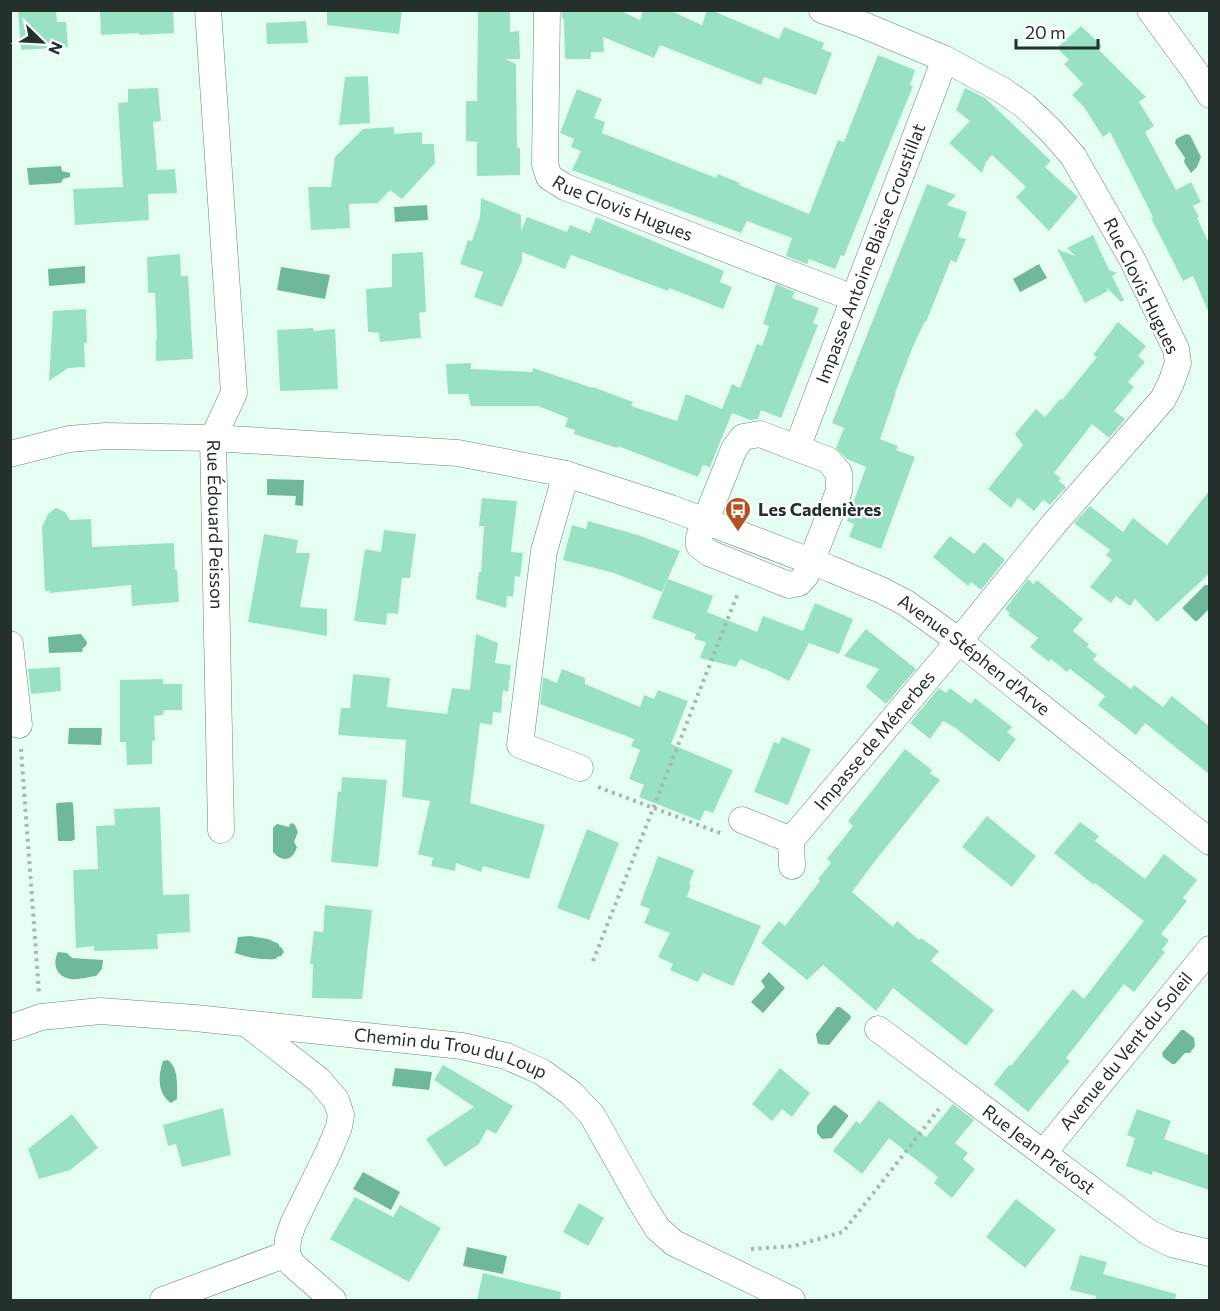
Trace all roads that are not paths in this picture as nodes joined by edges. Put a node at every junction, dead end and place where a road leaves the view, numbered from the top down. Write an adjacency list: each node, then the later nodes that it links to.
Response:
1 (208, 10): 8 (street, Rue Édouard Peisson)
2 (547, 10): 7 (street, Rue Clovis Hugues)
3 (822, 10): 5 (street, Rue Clovis Hugues)
4 (1150, 10): 6 (street)
5 (945, 59): 7 (street, Impasse Antoine Blaise Croustillat); 14 (street, Rue Clovis Hugues)
6 (1209, 95)
7 (854, 298): 9 (street, Impasse Antoine Blaise Croustillat)
8 (213, 438): 10 (street, Avenue Stéphen d'Arve); 11 (street, Avenue Stéphen d'Arve); 19 (street, Rue Édouard Peisson)
9 (797, 448): 12 (street); 13 (street)
10 (10, 454)
11 (566, 474): 12 (street, Avenue Stéphen d'Arve); 17 (street)
12 (705, 521): 13 (street, Avenue Stéphen d'Arve); 13 (street)
13 (811, 561): 14 (street, Avenue Stéphen d'Arve)
14 (959, 641): 20 (street, Impasse de Ménerbes); 21 (street, Avenue Stéphen d'Arve)
15 (10, 644): 16 (street)
16 (20, 725)
17 (580, 768)
18 (742, 820): 20 (street)
19 (220, 830)
20 (790, 840): 22 (street)
21 (1209, 842)
22 (792, 866)
23 (1209, 949): 27 (street, Avenue du Vent du Soleil)
24 (247, 1024): 25 (street, Chemin du Trou du Loup); 29 (street); 32 (street, Chemin du Trou du Loup)
25 (10, 1028)
26 (878, 1029): 27 (street, Rue Jean Prévost)
27 (1044, 1152): 28 (street, Rue Jean Prévost)
28 (1209, 1253)
29 (288, 1254): 30 (street); 31 (street)
30 (163, 1300)
31 (333, 1300)
32 (792, 1300)

